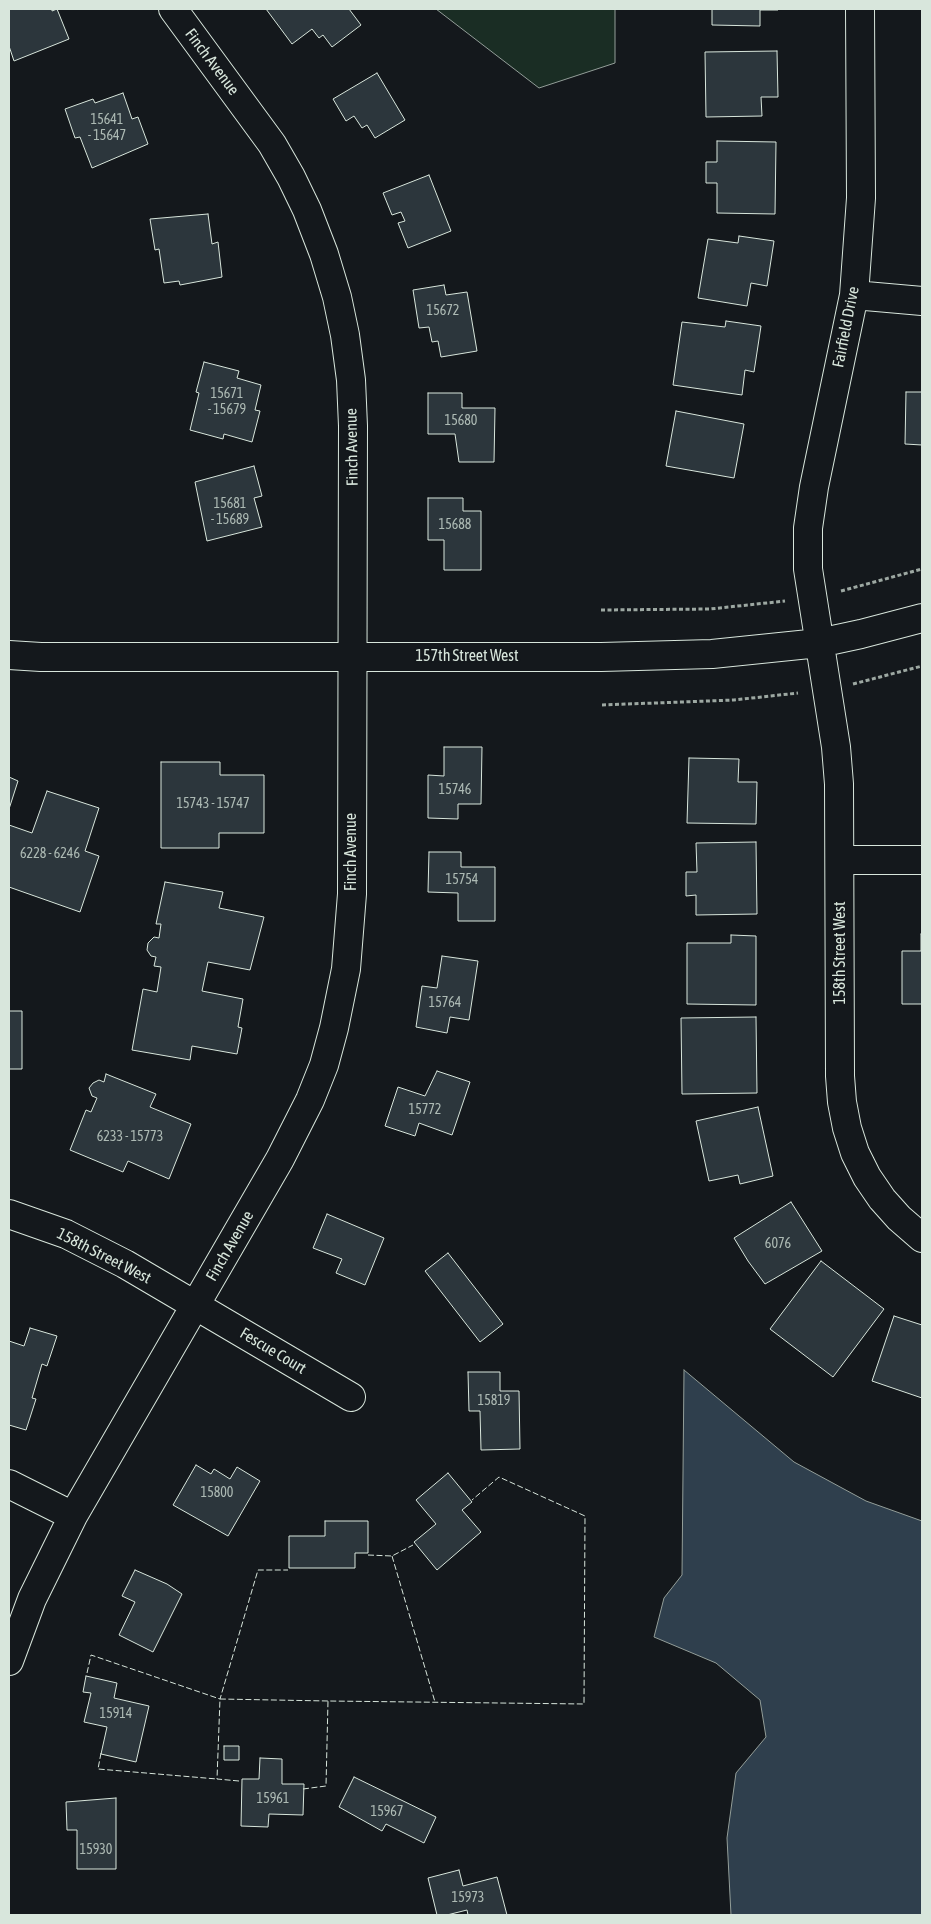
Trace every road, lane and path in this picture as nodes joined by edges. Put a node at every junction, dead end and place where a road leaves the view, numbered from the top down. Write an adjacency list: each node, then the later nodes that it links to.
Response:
1 (173, 9): 12 (street, Finch Avenue)
2 (860, 9): 3 (street, Fairfield Drive)
3 (854, 295): 4 (street); 10 (street, Fairfield Drive)
4 (922, 301)
5 (922, 569): 6 (path)
6 (841, 591)
7 (778, 603): 8 (path)
8 (601, 610)
9 (922, 618): 10 (street, 157th Street West)
10 (819, 643): 12 (street, 157th Street West); 17 (street, 158th Street West)
11 (9, 655): 12 (street, 157th Street West)
12 (352, 656): 21 (street, Finch Avenue)
13 (922, 666): 14 (path)
14 (851, 685)
15 (802, 693): 16 (path)
16 (602, 705)
17 (840, 860): 18 (street); 20 (street, 158th Street West)
18 (922, 860)
19 (9, 1214): 21 (street, 158th Street West)
20 (922, 1238)
21 (196, 1306): 22 (street, Fescue Court); 24 (street, Finch Avenue)
22 (350, 1397)
23 (9, 1484): 24 (street)
24 (73, 1516): 25 (street, Finch Avenue)
25 (9, 1661)

